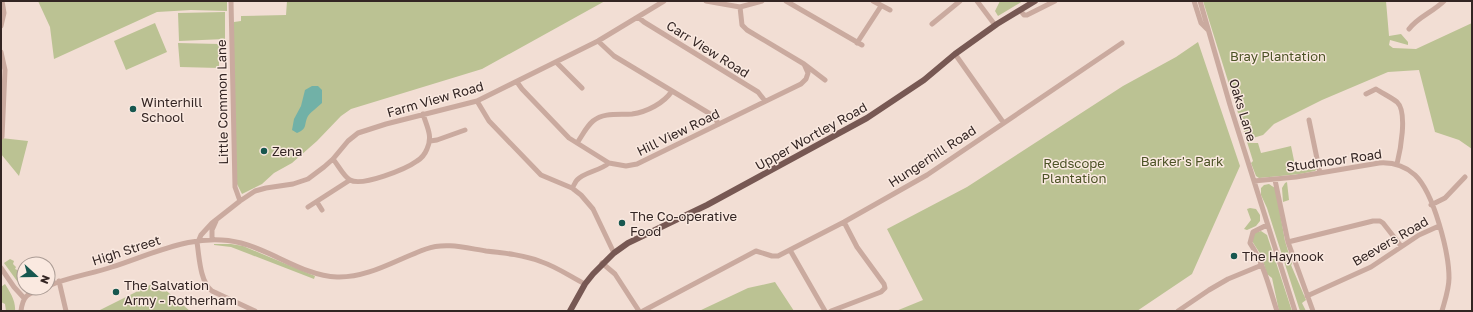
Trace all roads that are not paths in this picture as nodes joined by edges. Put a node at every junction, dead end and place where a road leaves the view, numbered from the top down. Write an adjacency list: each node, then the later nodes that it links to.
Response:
1 (2, 1): 22 (street)
2 (231, 1): 55 (street, Little Common Lane)
3 (664, 1): 19 (street, Farm View Road)
4 (706, 1): 16 (street)
5 (762, 1): 16 (street)
6 (786, 1): 15 (street)
7 (874, 1): 15 (street)
8 (960, 1): 20 (street)
9 (976, 1): 21 (street)
10 (1035, 1): 18 (main road, Upper Wortley Road)
11 (1055, 1): 18 (street)
12 (1194, 1): 24 (street)
13 (1200, 1): 24 (street, Oaks Lane)
14 (1444, 1): 23 (street)
15 (881, 6): 17 (street)
16 (740, 7): 30 (street)
17 (890, 10)
18 (1020, 10): 21 (main road, Upper Wortley Road)
19 (638, 17): 25 (street, Farm View Road); 37 (street, Carr View Road)
20 (932, 24)
21 (995, 25): 28 (main road, Upper Wortley Road)
22 (1, 26)
23 (1409, 29)
24 (1209, 31): 53 (street, Oaks Lane)
25 (598, 41): 29 (street, Farm View Road); 34 (street)
26 (1122, 43): 40 (street, Hungerhill Road)
27 (1, 52): 43 (street)
28 (955, 54): 40 (street); 69 (main road, Upper Wortley Road)
29 (556, 62): 32 (street, Farm View Road); 33 (street)
30 (804, 64): 31 (street); 37 (street, Hill View Road)
31 (825, 80)
32 (517, 82): 36 (street, Farm View Road); 45 (street, Hill View Road)
33 (582, 88)
34 (672, 91): 41 (street); 45 (street)
35 (1366, 94): 48 (street)
36 (477, 101): 38 (street, Farm View Road); 54 (street)
37 (765, 101): 41 (street, Hill View Road)
38 (423, 114): 44 (street); 46 (street, Farm View Road)
39 (1308, 120): 49 (street)
40 (1004, 122): 61 (street, Hungerhill Road)
41 (719, 124): 47 (street, Hill View Road)
42 (463, 132): 44 (street)
43 (2, 137)
44 (430, 141): 51 (street)
45 (577, 143): 47 (street, Hill View Road)
46 (333, 159): 51 (street); 55 (street, Farm View Road)
47 (609, 163): 54 (street)
48 (1397, 164): 49 (street, Studmoor Road); 57 (street, Studmoor Road)
49 (1320, 173): 52 (street, Studmoor Road)
50 (1465, 177): 57 (street)
51 (350, 180): 56 (street)
52 (1275, 180): 53 (street, Studmoor Road); 66 (street)
53 (1254, 181): 62 (street, Oaks Lane)
54 (572, 188): 69 (street)
55 (240, 201): 60 (street, Farm View Road)
56 (317, 202): 58 (street); 59 (street)
57 (1431, 205): 63 (street, Studmoor Road)
58 (308, 207)
59 (322, 210)
60 (218, 219): 64 (street); 65 (street, Farm View Road)
61 (844, 222): 68 (street, Hungerhill Road); 89 (street)
62 (1267, 225): 71 (street); 91 (street, Oaks Lane)
63 (1439, 226): 67 (street, Beevers Road); 93 (street, Studmoor Road)
64 (212, 240): 65 (street, High Street); 75 (street, High Street)
65 (198, 242): 73 (street, High Street); 79 (street)
66 (1288, 242): 67 (street); 77 (street)
67 (1402, 246): 77 (street, Beevers Road)
68 (790, 250): 87 (street, Hungerhill Road); 88 (street)
69 (614, 253): 70 (main road, Upper Wortley Road)
70 (602, 263): 75 (main road, Upper Wortley Road); 86 (street)
71 (1262, 265): 80 (street); 90 (street)
72 (1, 268): 78 (street)
73 (59, 281): 74 (street, High Street); 82 (street)
74 (56, 282)
75 (585, 284): 85 (main road, Upper Wortley Road)
76 (26, 296): 78 (street)
77 (1307, 296): 92 (street)
78 (24, 298): 81 (street)
79 (243, 305): 83 (street); 84 (street)
80 (1275, 310)
81 (22, 311)
82 (66, 311)
83 (239, 311)
84 (255, 311)
85 (570, 311)
86 (639, 311)
87 (643, 311)
88 (826, 311)
89 (831, 311)
90 (1178, 311)
91 (1295, 311)
92 (1313, 311)
93 (1442, 311)

